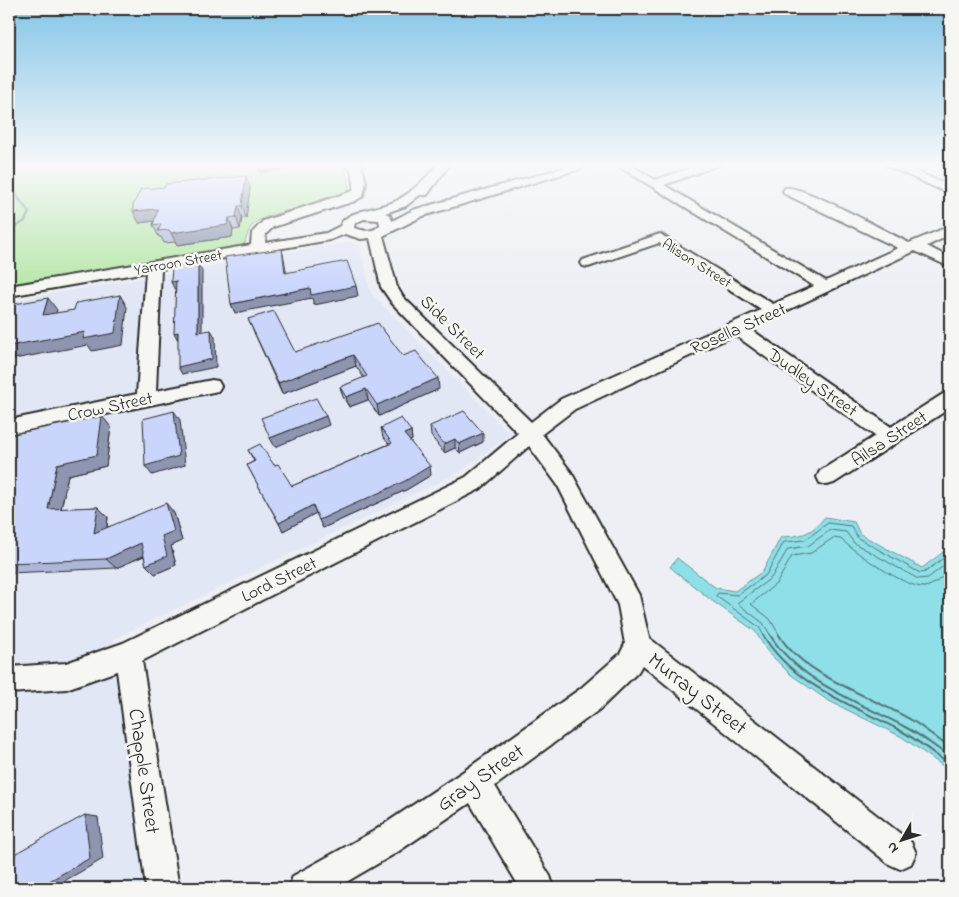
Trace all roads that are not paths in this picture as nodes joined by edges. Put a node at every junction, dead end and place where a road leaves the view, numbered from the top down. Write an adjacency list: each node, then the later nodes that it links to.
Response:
1 (326, 206): 12 (street)
2 (396, 206): 8 (street)
3 (417, 206): 7 (street)
4 (443, 206): 7 (street)
5 (691, 206): 19 (street)
6 (824, 206): 13 (street)
7 (422, 212): 8 (street); 11 (street)
8 (376, 215): 9 (street, Yarroon Street); 11 (street, Side Street)
9 (347, 228): 11 (street); 12 (street, Yarroon Street)
10 (950, 230): 13 (street, Rosella Street)
11 (380, 231): 27 (street, Side Street)
12 (258, 248): 14 (street, Yarroon Street)
13 (913, 248): 16 (street); 19 (street, Rosella Street)
14 (201, 258): 17 (street, Yarroon Street); 18 (street)
15 (588, 263): 21 (street, Alison Street)
16 (950, 263)
17 (154, 266): 20 (street, Yarroon Street); 24 (street)
18 (9, 281)
19 (826, 287): 21 (street, Rosella Street)
20 (9, 291)
21 (773, 311): 22 (street, Rosella Street)
22 (737, 328): 27 (street, Rosella Street); 28 (street, Dudley Street)
23 (212, 386): 24 (street, Crow Street)
24 (146, 398): 26 (street, Crow Street)
25 (950, 399): 28 (street, Ailsa Street)
26 (9, 427)
27 (530, 433): 30 (street, Murray Street); 31 (street, Lord Street)
28 (889, 436): 29 (street, Ailsa Street)
29 (827, 477)
30 (638, 645): 33 (street, Gray Street); 34 (street, Murray Street)
31 (128, 654): 32 (street, Lord Street); 35 (street, Chapple Street)
32 (9, 680)
33 (475, 782): 36 (street, Gray Street); 37 (street)
34 (900, 853)
35 (162, 888)
36 (304, 888)
37 (538, 888)

